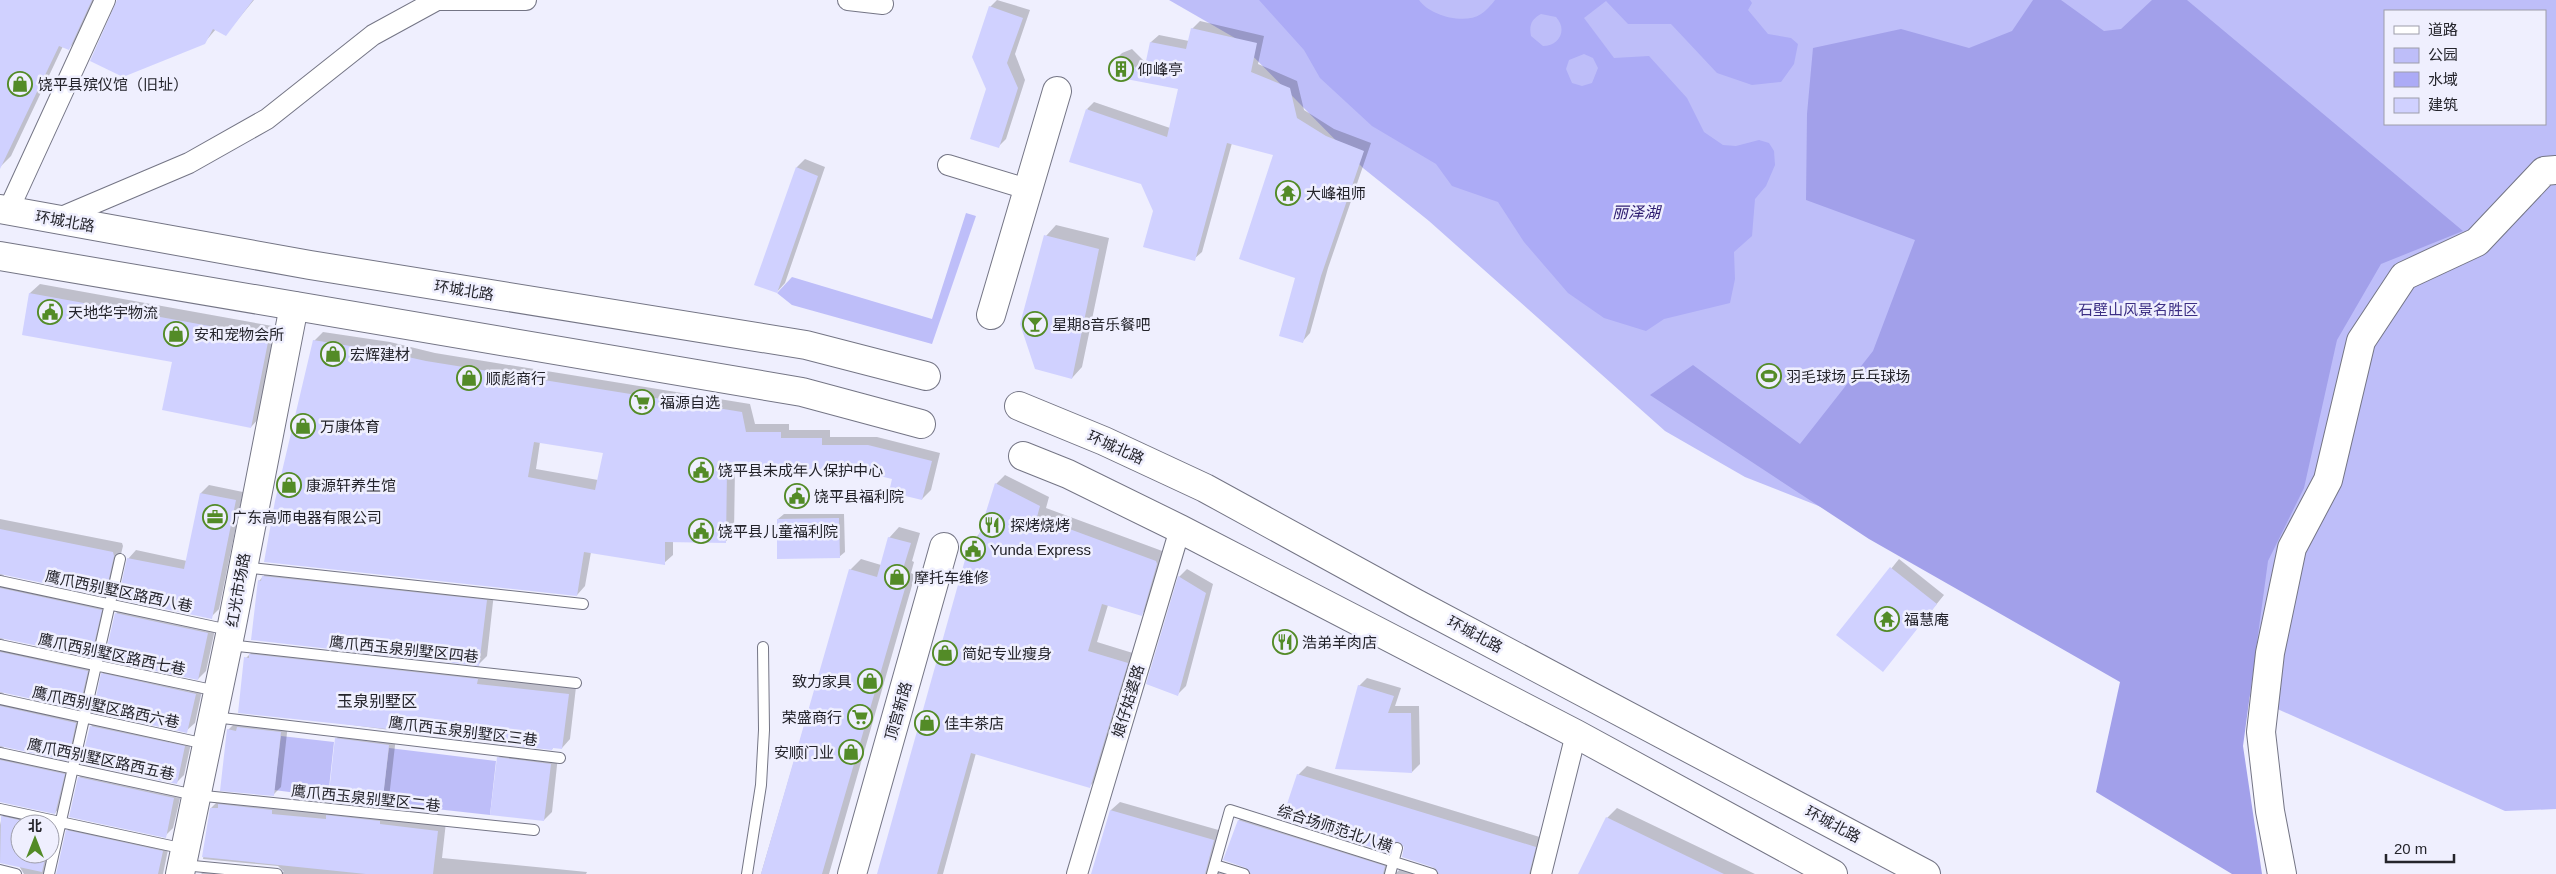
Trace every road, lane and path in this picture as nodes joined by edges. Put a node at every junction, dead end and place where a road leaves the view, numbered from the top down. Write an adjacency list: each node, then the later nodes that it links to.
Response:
1 (105, 0): 10 (street)
2 (437, 0): 3 (street); 11 (street)
3 (526, 0)
4 (848, 0): 5 (street)
5 (883, 4)
6 (1057, 90): 9 (main road)
7 (948, 165): 9 (street)
8 (2556, 170): 60 (main road)
9 (1026, 188): 14 (main road)
10 (4, 210): 11 (main road, 环城北路)
11 (57, 219): 15 (main road, 环城北路)
12 (0, 256): 13 (main road)
13 (294, 306): 17 (main road); 22 (main road, 红光市场路)
14 (991, 315)
15 (926, 376)
16 (1019, 406): 59 (main road, 环城北路)
17 (921, 424)
18 (1023, 456): 19 (main road)
19 (1180, 528): 34 (main road); 53 (street, 娘仔姑婆路)
20 (944, 547): 52 (main road, 顶宫新路)
21 (120, 559): 25 (lane)
22 (242, 567): 24 (lane); 26 (main road, 红光市场路)
23 (0, 581): 25 (lane, 鹰爪西别墅区路西八巷)
24 (583, 604)
25 (109, 605): 26 (lane, 鹰爪西别墅区路西八巷); 29 (lane)
26 (230, 638): 30 (lane, 鹰爪西玉泉别墅区四巷); 32 (main road, 红光市场路)
27 (0, 645): 29 (lane, 鹰爪西别墅区路西七巷)
28 (762, 647): 51 (lane)
29 (96, 665): 32 (lane, 鹰爪西别墅区路西七巷); 33 (lane)
30 (576, 683)
31 (0, 700): 33 (lane, 鹰爪西别墅区路西六巷)
32 (216, 704): 35 (main road, 红光市场路); 37 (lane, 鹰爪西玉泉别墅区三巷)
33 (85, 717): 35 (lane, 鹰爪西别墅区路西六巷); 38 (lane)
34 (1576, 734): 57 (street); 58 (main road)
35 (206, 744): 39 (main road, 红光市场路)
36 (0, 753): 38 (lane, 鹰爪西别墅区路西五巷)
37 (560, 758)
38 (74, 769): 39 (lane, 鹰爪西别墅区路西五巷); 41 (lane)
39 (195, 796): 42 (lane, 鹰爪西玉泉别墅区二巷); 44 (main road, 红光市场路)
40 (0, 809): 41 (lane)
41 (62, 823): 44 (lane); 49 (lane)
42 (534, 830)
43 (1397, 848): 45 (lane)
44 (182, 862): 50 (lane)
45 (1393, 862): 47 (lane, 综合场师范北八横); 55 (lane); 56 (lane, 综合场师范北八横)
46 (0, 870): 48 (lane)
47 (1214, 870): 54 (lane)
48 (16, 874)
49 (50, 874)
50 (277, 874)
51 (746, 874)
52 (852, 874)
53 (1077, 874)
54 (1244, 874)
55 (1390, 874)
56 (1432, 874)
57 (1541, 874)
58 (1833, 874)
59 (1926, 874)
60 (2282, 874)

